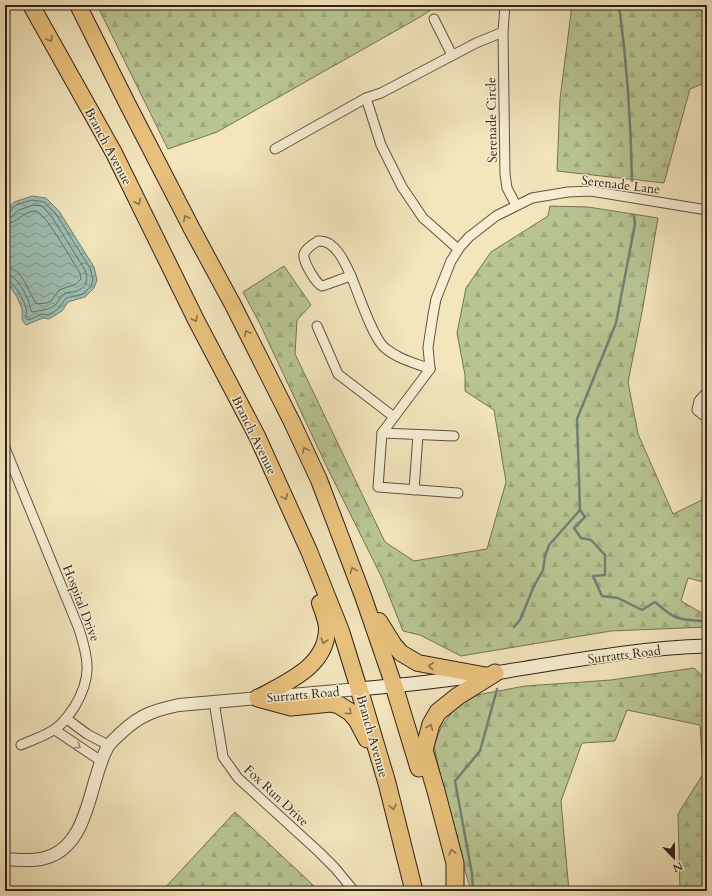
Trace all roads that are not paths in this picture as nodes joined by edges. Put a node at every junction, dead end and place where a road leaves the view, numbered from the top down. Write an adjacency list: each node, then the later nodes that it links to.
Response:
1 (32, 5): 24 (highway, Branch Avenue, one-way to 24)
2 (78, 5): 25 (highway, one-way to 2)
3 (505, 5): 5 (street, Serenade Circle)
4 (434, 19): 6 (street)
5 (503, 32): 6 (street); 9 (street, Serenade Circle)
6 (452, 56): 7 (street)
7 (366, 98): 8 (street); 11 (street)
8 (275, 149)
9 (516, 205): 10 (street, Serenade Lane); 11 (street, Serenade Lane)
10 (707, 210)
11 (458, 249): 14 (street, Serenade Lane)
12 (351, 276): 12 (street); 14 (street)
13 (317, 326): 17 (street)
14 (430, 369): 17 (street)
15 (707, 392): 16 (street)
16 (707, 415)
17 (394, 417): 18 (street)
18 (382, 433): 19 (street); 22 (street)
19 (418, 435): 20 (street); 22 (street)
20 (454, 436)
21 (5, 448): 32 (street, Hospital Drive)
22 (414, 490): 23 (street)
23 (458, 493)
24 (309, 551): 29 (highway, Branch Avenue); 30 (highway, one-way to 30)
25 (363, 596): 27 (highway, one-way to 25); 28 (highway)
26 (707, 646): 27 (main road, Surratts Road)
27 (489, 674): 28 (main road, Surratts Road); 42 (highway, one-way to 27)
28 (394, 686): 29 (main road, Surratts Road); 41 (highway)
29 (359, 689): 30 (street, Surratts Road); 37 (highway, Branch Avenue)
30 (258, 698): 31 (street, Surratts Road); 37 (highway, one-way to 37)
31 (214, 702): 35 (street, Surratts Road); 39 (street, Fox Run Drive)
32 (67, 719): 33 (street, Hospital Drive); 35 (street)
33 (55, 730): 34 (street, Hospital Drive); 36 (street, one-way to 36)
34 (21, 745)
35 (108, 745): 36 (street, Surratts Road)
36 (101, 761): 38 (street, Surratts Road)
37 (387, 783): 40 (highway, Branch Avenue, one-way to 40)
38 (5, 859)
39 (354, 891)
40 (414, 891)
41 (450, 891)
42 (455, 891)

